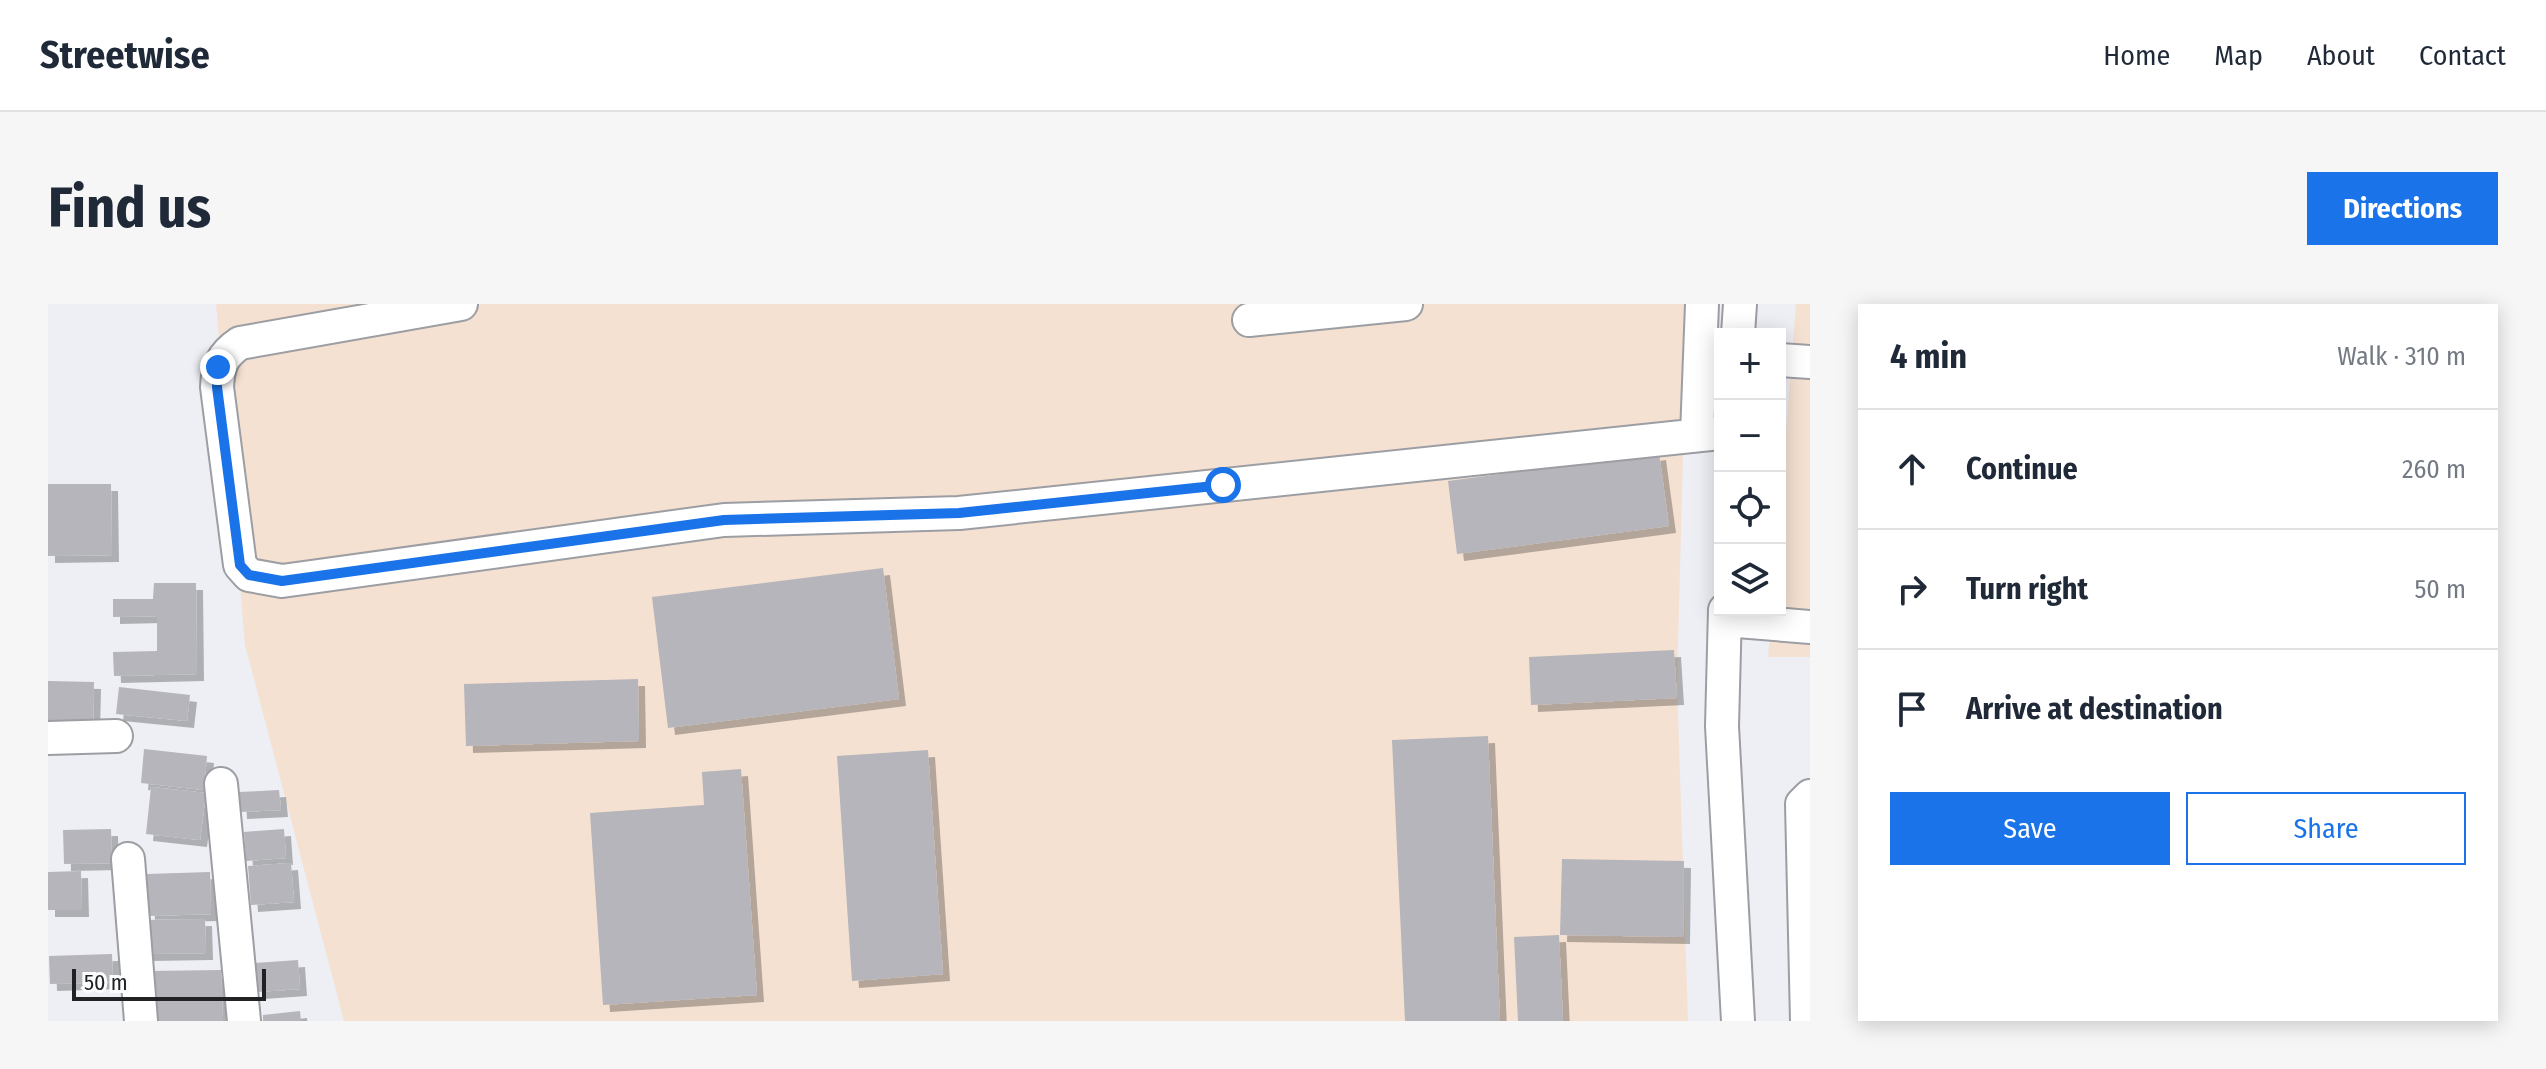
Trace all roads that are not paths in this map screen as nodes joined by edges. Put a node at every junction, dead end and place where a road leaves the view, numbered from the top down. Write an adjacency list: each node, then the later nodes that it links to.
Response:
1 (461, 304): 9 (street)
2 (1406, 304): 5 (street)
3 (1702, 304): 9 (street)
4 (1740, 304): 6 (street)
5 (1249, 320)
6 (1738, 328)
7 (1786, 360): 8 (street)
8 (1810, 362)
9 (1708, 434)
10 (1725, 616): 20 (street)
11 (1732, 616): 12 (street)
12 (1810, 627)
13 (116, 736): 14 (street)
14 (48, 738)
15 (221, 784): 19 (street)
16 (1810, 796): 21 (street)
17 (128, 859): 18 (street)
18 (141, 1021)
19 (244, 1021)
20 (1738, 1021)
21 (1807, 1021)

